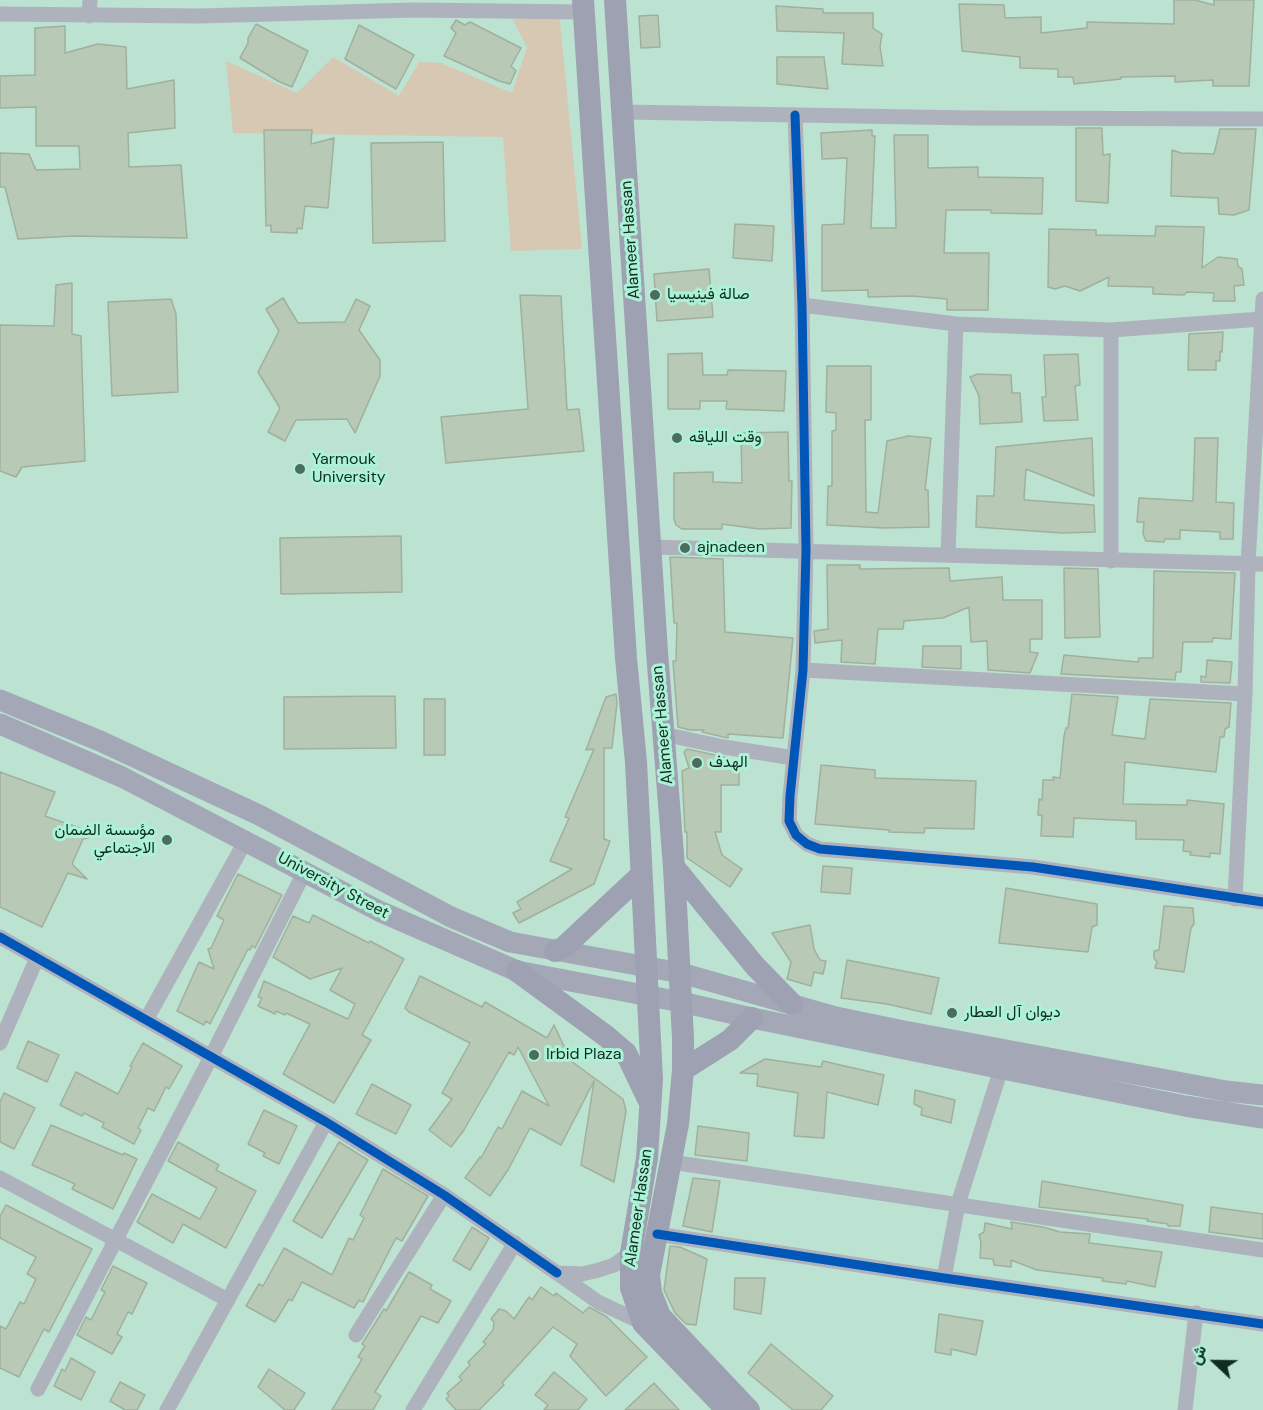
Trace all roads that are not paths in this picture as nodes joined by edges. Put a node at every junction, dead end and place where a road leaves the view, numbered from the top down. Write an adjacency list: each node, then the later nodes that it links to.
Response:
1 (90, 0): 6 (street)
2 (615, 0): 7 (main road, Alameer Hassan)
3 (414, 5): 4 (street); 6 (street)
4 (583, 6): 29 (main road, Alameer Hassan)
5 (0, 14): 6 (street)
6 (89, 16)
7 (623, 112): 8 (street); 15 (main road, Alameer Hassan)
8 (795, 115): 9 (street); 11 (street)
9 (1263, 119)
10 (1263, 298): 12 (street)
11 (802, 305): 13 (street); 16 (street)
12 (1262, 319): 14 (street); 19 (street)
13 (956, 324): 14 (street); 17 (street)
14 (1111, 330): 18 (street)
15 (651, 547): 16 (street); 24 (main road, Alameer Hassan)
16 (806, 550): 17 (street); 20 (street)
17 (948, 555): 18 (street)
18 (1111, 561): 19 (street)
19 (1256, 564): 21 (street)
20 (803, 670): 21 (street); 25 (street)
21 (1245, 694): 30 (street)
22 (0, 700): 33 (main road, University Street)
23 (0, 724): 26 (main road, University Street)
24 (663, 734): 25 (street); 27 (main road, Alameer Hassan)
25 (794, 758): 30 (street)
26 (246, 840): 28 (main road, University Street); 42 (street)
27 (674, 867): 37 (main road, Alameer Hassan); 40 (main road)
28 (305, 871): 36 (main road, University Street); 44 (street)
29 (641, 875): 33 (main road); 35 (main road, Alameer Hassan)
30 (1235, 899): 31 (street)
31 (1263, 902)
32 (0, 937): 34 (street)
33 (555, 951): 35 (main road, University Street)
34 (37, 958): 42 (street); 43 (street)
35 (645, 966): 37 (main road, University Street); 38 (main road, Alameer Hassan)
36 (517, 971): 38 (main road, University Street); 48 (main road)
37 (681, 973): 39 (main road, Alameer Hassan); 40 (main road, University Street)
38 (646, 995): 39 (main road, University Street); 48 (main road, Alameer Hassan)
39 (681, 1002): 41 (main road, University Street); 45 (main road, Alameer Hassan)
40 (792, 1004): 47 (main road, University Street)
41 (752, 1018): 45 (main road); 46 (main road, University Street)
42 (146, 1020): 44 (street)
43 (0, 1042)
44 (211, 1057): 50 (street); 56 (street)
45 (683, 1070): 51 (main road, Alameer Hassan)
46 (1001, 1070): 49 (main road, University Street); 54 (street)
47 (1263, 1095)
48 (651, 1106): 59 (main road, Alameer Hassan)
49 (1263, 1118)
50 (326, 1122): 53 (street); 62 (street)
51 (671, 1162): 54 (street); 55 (main road, Alameer Hassan)
52 (0, 1178): 56 (street)
53 (444, 1195): 57 (street); 66 (street)
54 (958, 1204): 58 (street); 61 (street)
55 (657, 1234): 61 (street); 71 (main road, Alameer Hassan)
56 (115, 1239): 62 (street); 67 (street)
57 (515, 1243): 60 (street); 69 (street)
58 (1263, 1250)
59 (632, 1253): 60 (street); 64 (main road, Alameer Hassan)
60 (557, 1273): 64 (street)
61 (944, 1278): 63 (street)
62 (228, 1300): 68 (street)
63 (1196, 1313): 65 (street); 72 (street)
64 (643, 1323): 70 (main road, Alameer Hassan)
65 (1263, 1324)
66 (357, 1335)
67 (38, 1389)
68 (167, 1410)
69 (414, 1410)
70 (727, 1410)
71 (749, 1410)
72 (1185, 1410)

